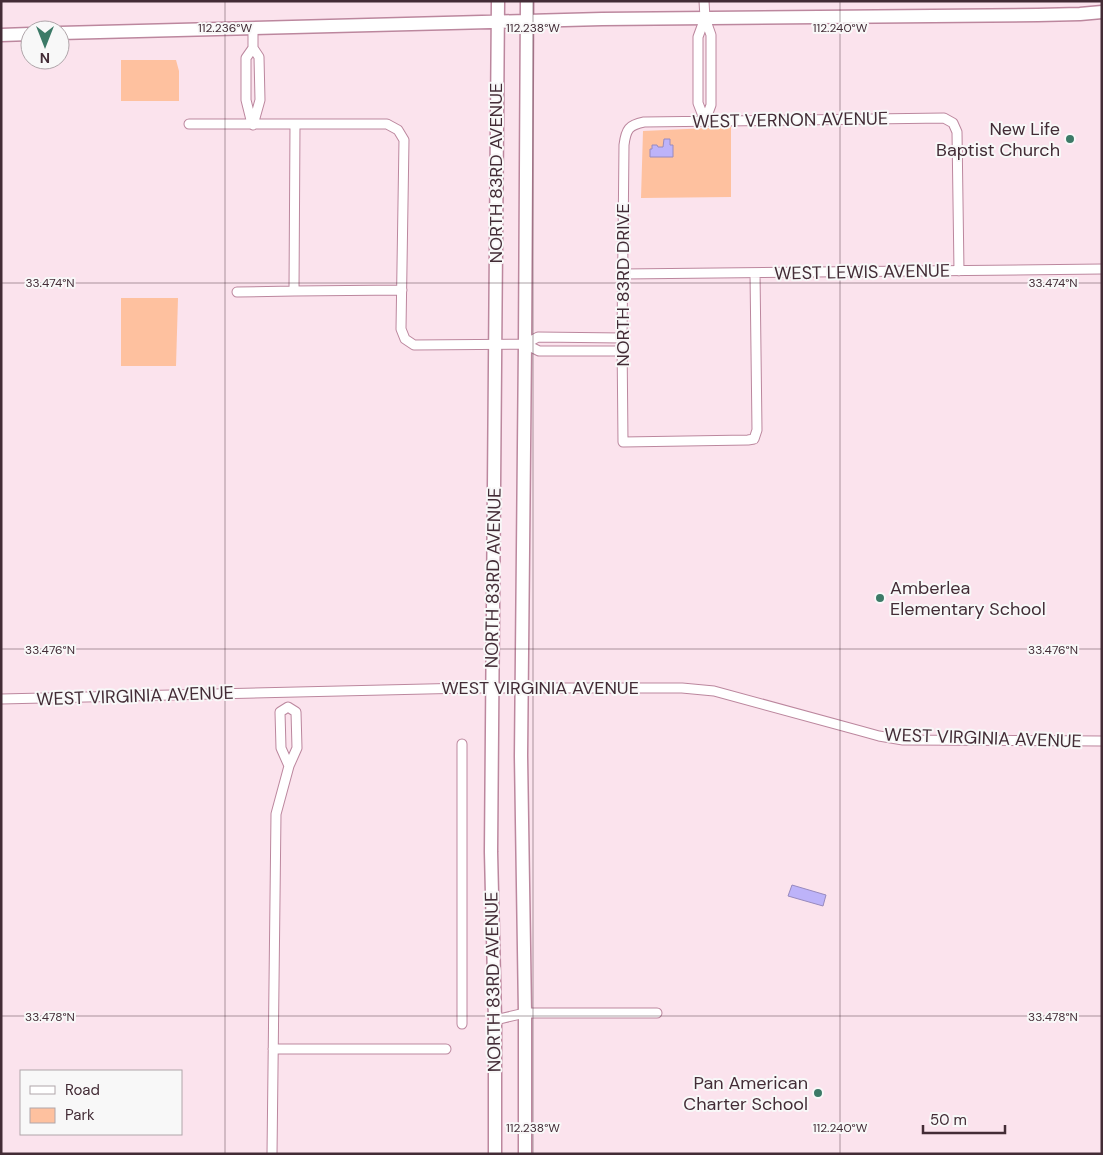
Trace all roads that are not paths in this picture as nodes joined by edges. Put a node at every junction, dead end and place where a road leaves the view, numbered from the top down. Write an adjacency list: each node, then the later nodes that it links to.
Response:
1 (498, 1): 6 (main road, NORTH 83RD AVENUE)
2 (527, 1): 7 (main road, NORTH 83RD AVENUE)
3 (704, 1): 5 (street)
4 (1102, 12): 5 (main road)
5 (705, 18): 7 (main road); 13 (street); 14 (street)
6 (498, 22): 7 (main road); 8 (main road); 31 (main road, NORTH 83RD AVENUE)
7 (527, 22): 32 (main road, NORTH 83RD AVENUE)
8 (253, 28): 9 (main road); 12 (street)
9 (70, 33)
10 (1, 34): 11 (main road)
11 (20, 34)
12 (253, 48): 15 (street); 16 (street)
13 (698, 74): 14 (street); 17 (street)
14 (711, 74): 17 (street)
15 (246, 78): 16 (street); 19 (street)
16 (260, 78): 19 (street)
17 (704, 121): 21 (street, WEST VERNON AVENUE); 23 (street, WEST VERNON AVENUE)
18 (189, 124): 19 (street)
19 (252, 125): 20 (street)
20 (295, 125): 26 (street); 27 (street)
21 (628, 129): 25 (street, NORTH 83RD DRIVE)
22 (1102, 269): 23 (street, WEST LEWIS AVENUE)
23 (959, 271): 24 (street, WEST LEWIS AVENUE)
24 (755, 273): 25 (street, WEST LEWIS AVENUE); 34 (street, NORTH 83RD DRIVE)
25 (623, 274): 30 (street, NORTH 83RD DRIVE)
26 (402, 290): 27 (street); 31 (street)
27 (294, 291): 28 (street)
28 (238, 292)
29 (578, 338): 30 (street); 32 (street); 33 (street)
30 (622, 338): 34 (street, NORTH 83RD DRIVE)
31 (495, 344): 32 (street); 35 (main road, NORTH 83RD AVENUE)
32 (525, 344): 33 (street); 36 (main road, NORTH 83RD AVENUE)
33 (578, 351): 34 (street)
34 (622, 351)
35 (492, 688): 36 (street, WEST VIRGINIA AVENUE); 37 (street, WEST VIRGINIA AVENUE); 45 (main road, NORTH 83RD AVENUE)
36 (522, 688): 40 (street, WEST VIRGINIA AVENUE); 44 (main road, NORTH 83RD AVENUE)
37 (288, 692): 38 (street, WEST VIRGINIA AVENUE); 39 (street)
38 (1, 699)
39 (288, 707): 42 (street); 42 (street)
40 (1102, 741)
41 (462, 744): 46 (street)
42 (289, 766): 47 (street)
43 (657, 1012): 44 (street)
44 (525, 1013): 45 (street); 51 (main road, NORTH 83RD AVENUE)
45 (495, 1020): 50 (main road, NORTH 83RD AVENUE)
46 (462, 1024)
47 (273, 1049): 48 (street); 49 (street)
48 (446, 1049)
49 (272, 1154)
50 (495, 1154)
51 (525, 1154)

